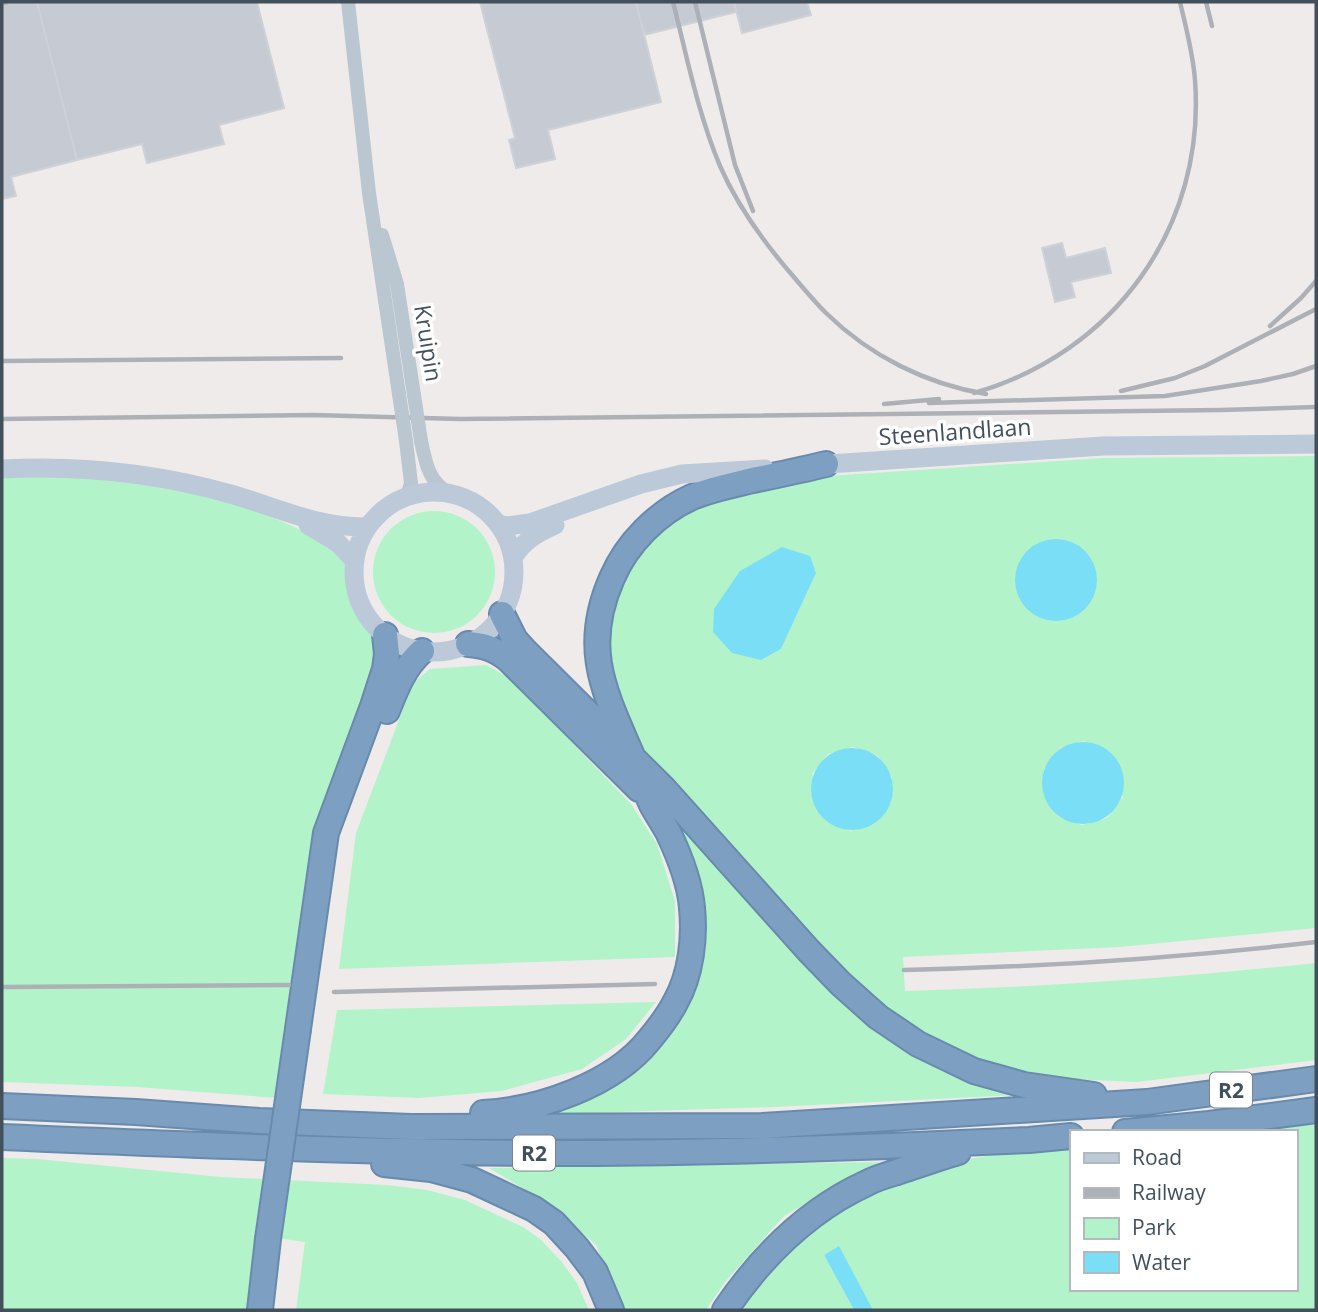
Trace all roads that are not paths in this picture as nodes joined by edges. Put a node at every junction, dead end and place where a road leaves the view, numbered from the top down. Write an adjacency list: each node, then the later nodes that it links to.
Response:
1 (348, 2): 2 (street, Kruipin, bridge)
2 (414, 441): 6 (street); 7 (street)
3 (1316, 444): 4 (main road, Steenlandlaan)
4 (826, 464): 8 (main road, Steenlandlaan); 18 (highway)
5 (2, 469): 9 (main road)
6 (449, 493): 7 (main road); 10 (main road)
7 (407, 496): 11 (main road)
8 (601, 499): 10 (main road, Steenlandlaan); 12 (main road, Steenlandlaan)
9 (289, 514): 11 (main road); 13 (main road)
10 (498, 524): 12 (main road)
11 (368, 527): 13 (main road)
12 (513, 558): 14 (main road)
13 (355, 561): 15 (main road)
14 (502, 614): 16 (main road); 18 (highway)
15 (385, 635): 17 (main road); 20 (highway)
16 (468, 644): 17 (main road); 19 (highway)
17 (422, 651): 20 (highway)
18 (632, 757): 19 (highway); 22 (highway)
19 (653, 806): 25 (highway)
20 (305, 1029): 31 (highway, bridge)
21 (1316, 1079): 22 (highway, R2)
22 (1147, 1102): 25 (highway, R2)
23 (2, 1106): 25 (highway, R2)
24 (1316, 1110): 26 (highway, R2)
25 (259, 1121)
26 (1146, 1130)
27 (1070, 1136): 30 (highway, R2)
28 (2, 1137): 29 (highway, R2)
29 (38, 1138): 30 (highway, R2); 34 (highway)
30 (1029, 1140): 35 (highway)
31 (276, 1239): 32 (highway); 33 (highway)
32 (260, 1310)
33 (275, 1310)
34 (611, 1310)
35 (725, 1310)

